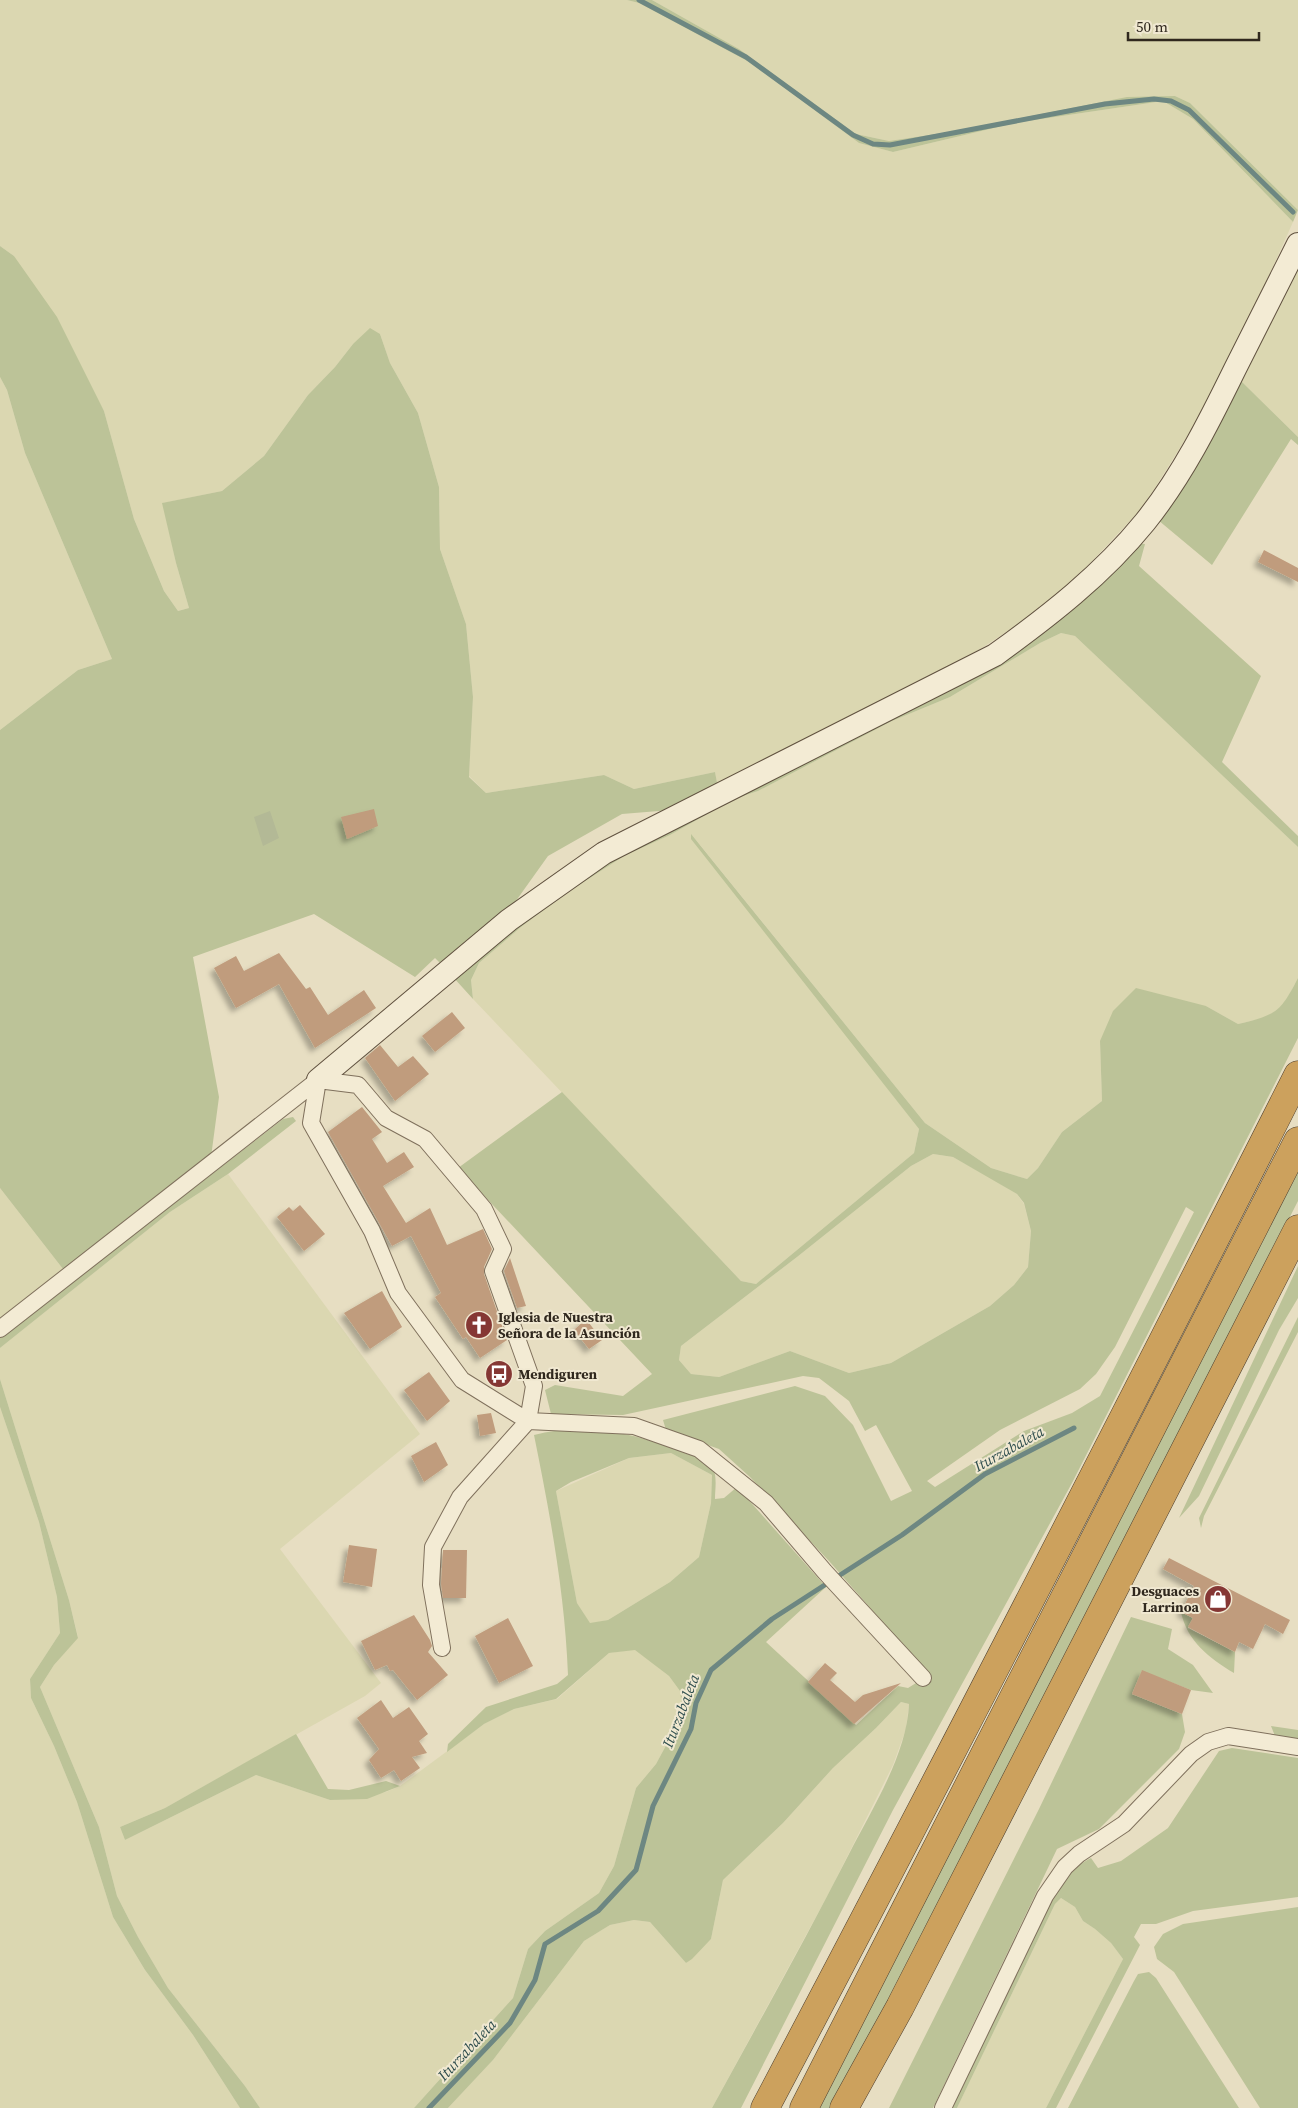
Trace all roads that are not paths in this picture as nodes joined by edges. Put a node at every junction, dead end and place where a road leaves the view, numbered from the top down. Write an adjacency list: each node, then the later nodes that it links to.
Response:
1 (1298, 244): 3 (street)
2 (1298, 1075): 11 (highway)
3 (318, 1080): 6 (street); 7 (street); 7 (street)
4 (1298, 1141): 12 (highway)
5 (1298, 1229): 13 (highway)
6 (0, 1329)
7 (528, 1421): 8 (street); 9 (street)
8 (442, 1648)
9 (923, 1678)
10 (1298, 1747): 14 (street)
11 (768, 2102)
12 (804, 2108)
13 (844, 2108)
14 (943, 2108)

